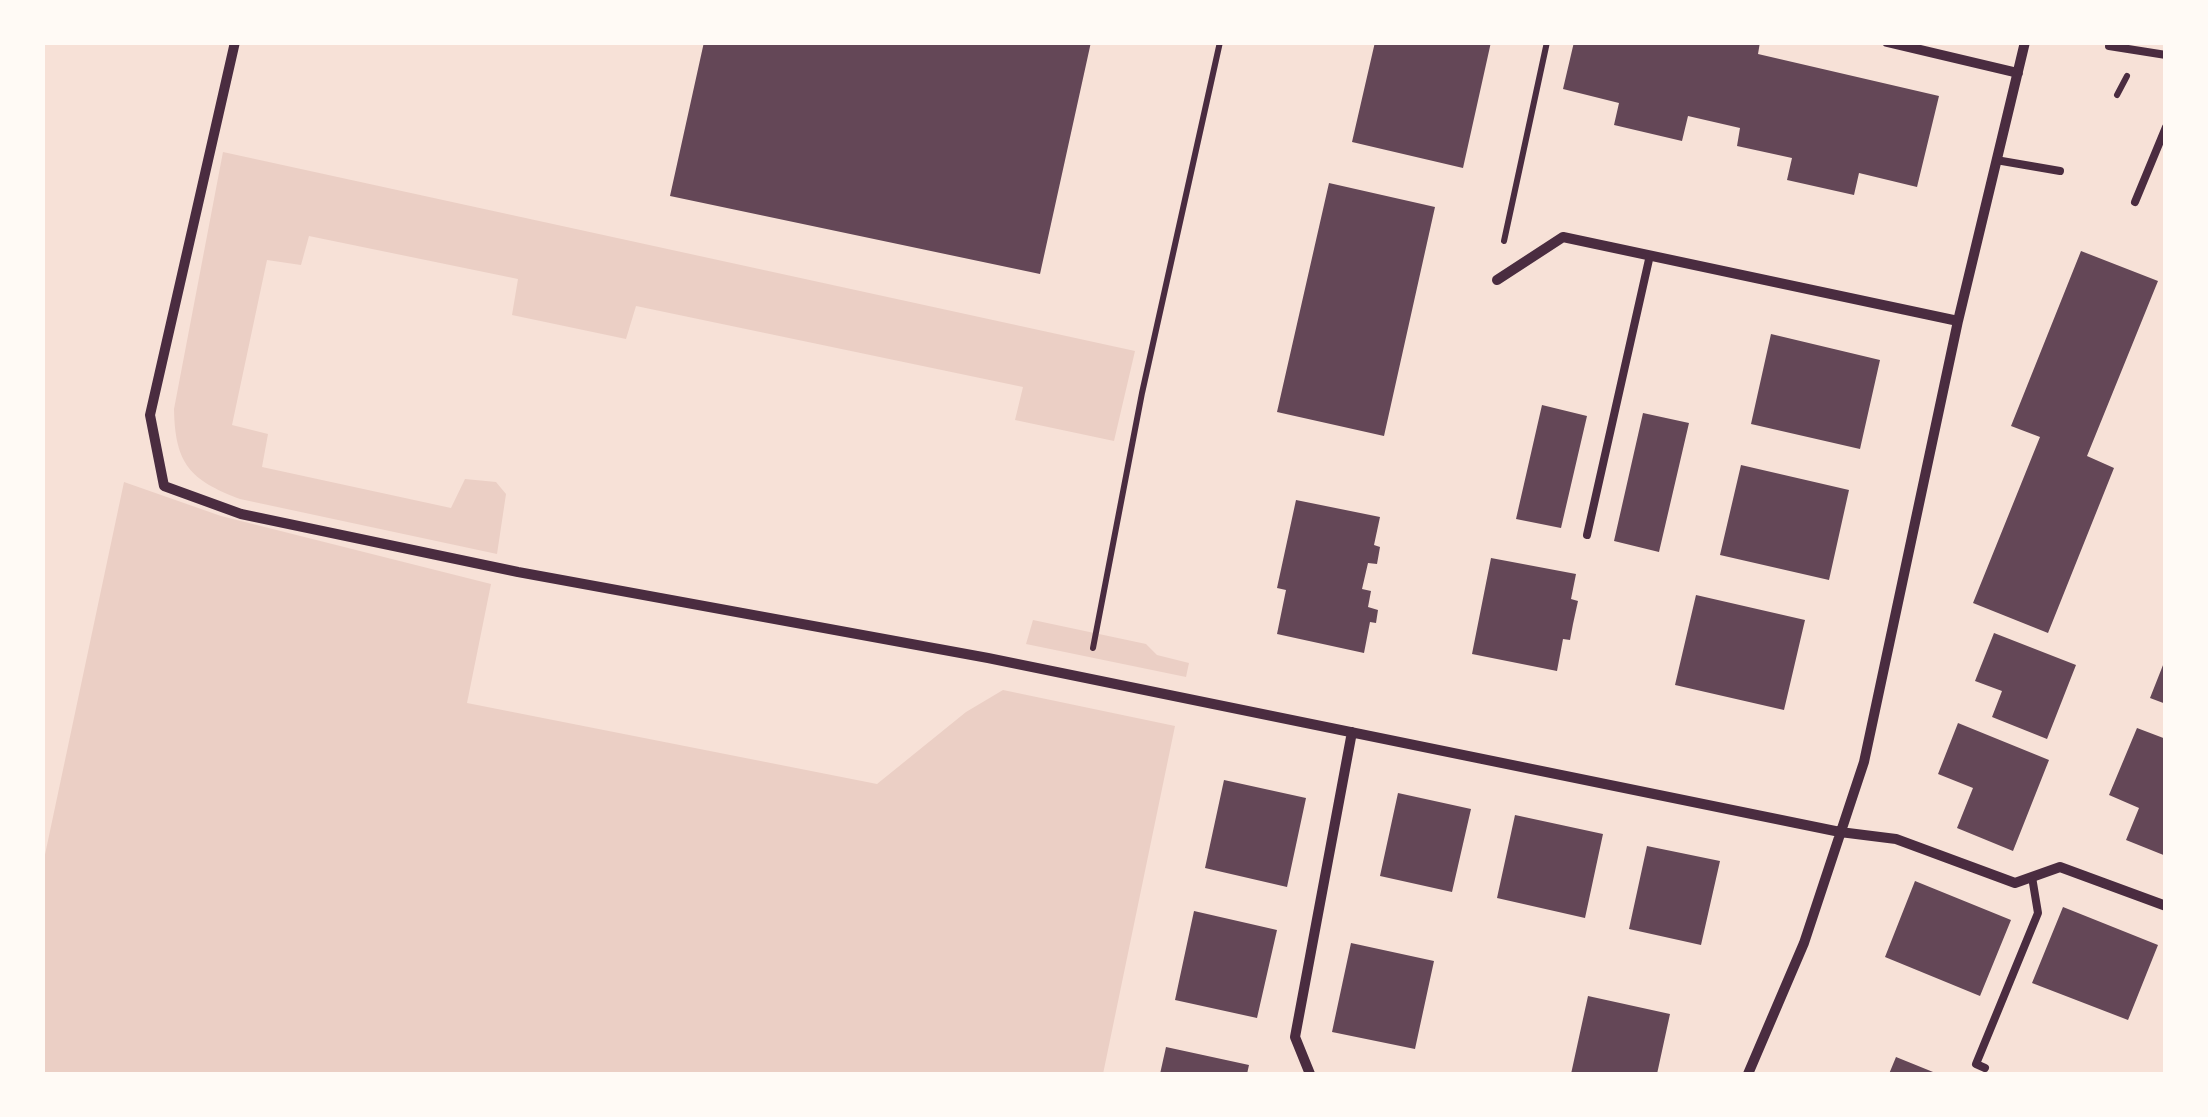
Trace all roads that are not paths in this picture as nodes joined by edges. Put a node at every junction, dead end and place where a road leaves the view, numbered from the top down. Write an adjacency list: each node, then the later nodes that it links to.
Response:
1 (236, 42): 15 (street)
2 (1887, 42): 6 (street)
3 (2025, 42): 6 (street)
4 (2110, 46): 5 (lane)
5 (2166, 54)
6 (2018, 73): 8 (street)
7 (2166, 127): 10 (lane)
8 (1996, 160): 9 (lane); 13 (street)
9 (2060, 171)
10 (2136, 202)
11 (1650, 254): 12 (street); 13 (street); 14 (lane)
12 (1498, 280)
13 (1958, 321): 16 (street)
14 (1588, 535)
15 (1352, 732): 16 (street); 20 (street)
16 (1840, 832): 17 (street); 21 (street)
17 (2032, 877): 18 (street); 19 (lane)
18 (2166, 906)
19 (1985, 1068)
20 (1310, 1074)
21 (1748, 1074)

